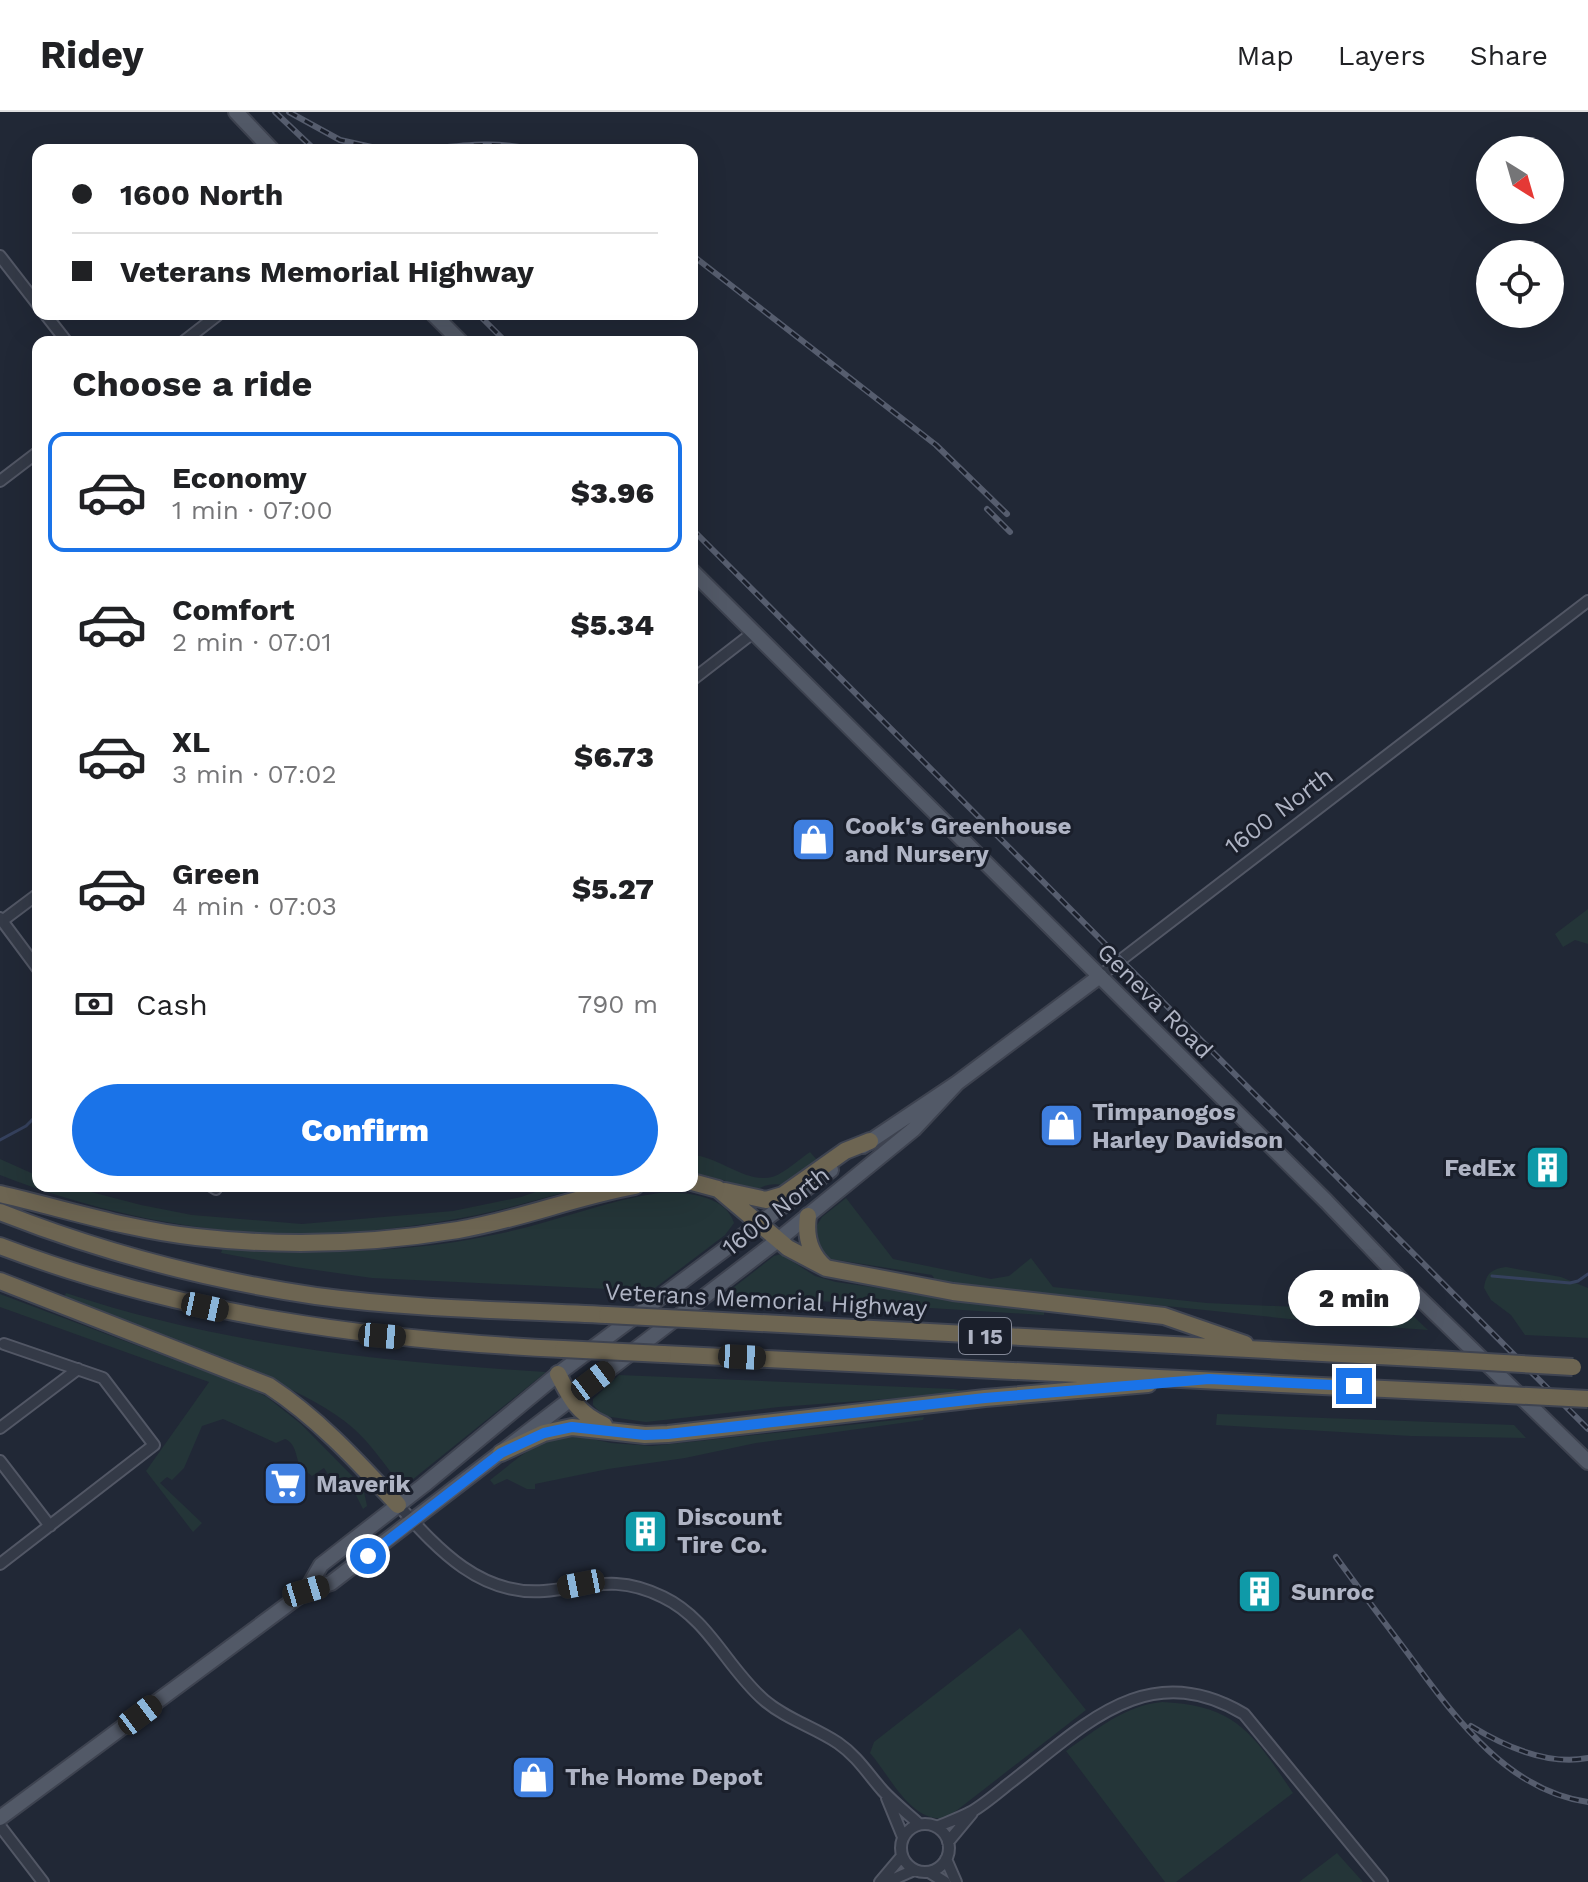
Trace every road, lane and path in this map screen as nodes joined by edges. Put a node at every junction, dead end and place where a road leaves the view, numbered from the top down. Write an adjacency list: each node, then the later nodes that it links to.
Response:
1 (236, 112): 2 (main road)
2 (266, 144)
3 (0, 256): 4 (street)
4 (32, 297)
5 (50, 320): 8 (street)
6 (211, 320): 9 (street)
7 (439, 320): 10 (main road)
8 (62, 336)
9 (191, 336)
10 (455, 336)
11 (32, 457): 12 (street)
12 (0, 481)
13 (698, 577): 15 (main road, Geneva Road)
14 (1588, 601): 20 (street, 1600 North)
15 (754, 632): 16 (street); 20 (main road, Geneva Road)
16 (698, 675)
17 (32, 898): 18 (street)
18 (1, 920): 19 (street)
19 (32, 961)
20 (1100, 976): 21 (main road, 1600 North); 46 (main road, Geneva Road)
21 (957, 1083): 22 (main road, 1600 North); 28 (main road, 1600 North)
22 (870, 1141): 24 (highway); 29 (main road, 1600 North)
23 (698, 1184): 24 (highway)
24 (718, 1189): 29 (highway)
25 (613, 1192): 26 (highway)
26 (0, 1194)
27 (0, 1212): 35 (highway, Veterans Memorial Highway / I 15, bridge)
28 (808, 1216): 30 (main road, 1600 North); 32 (highway)
29 (760, 1223): 30 (highway); 38 (main road, 1600 North)
30 (778, 1240): 32 (highway); 40 (main road, 1600 North)
31 (0, 1246): 39 (highway, I 15, bridge)
32 (826, 1268): 35 (highway)
33 (0, 1281): 47 (highway)
34 (4, 1344): 37 (street)
35 (1266, 1351): 36 (highway, Veterans Memorial Highway / I 15, bridge)
36 (1580, 1367)
37 (78, 1369): 42 (street); 49 (street)
38 (558, 1374): 40 (highway); 47 (main road, 1600 North)
39 (1209, 1379): 41 (highway, I 15, bridge); 43 (highway)
40 (570, 1398): 43 (highway); 44 (main road, 1600 North)
41 (1588, 1399)
42 (0, 1428)
43 (624, 1432): 44 (highway)
44 (501, 1453): 48 (main road, 1600 North)
45 (0, 1461): 49 (street)
46 (1588, 1462)
47 (398, 1505): 48 (street); 51 (main road, 1600 North)
48 (413, 1522): 51 (main road, 1600 North); 52 (street)
49 (50, 1526): 50 (street)
50 (0, 1564)
51 (306, 1591): 54 (main road, 1600 North)
52 (885, 1793): 55 (street); 58 (street)
53 (973, 1811): 57 (street); 59 (street); 69 (street)
54 (0, 1818)
55 (919, 1824): 57 (street); 58 (street)
56 (0, 1826): 64 (street)
57 (937, 1827): 59 (street)
58 (903, 1837): 60 (street)
59 (948, 1842): 61 (street)
60 (902, 1856): 62 (street); 65 (street)
61 (946, 1859): 63 (street); 68 (street)
62 (914, 1870): 63 (street); 66 (street)
63 (929, 1872): 67 (street)
64 (43, 1882)
65 (880, 1882)
66 (887, 1882)
67 (945, 1882)
68 (956, 1882)
69 (1382, 1882)

